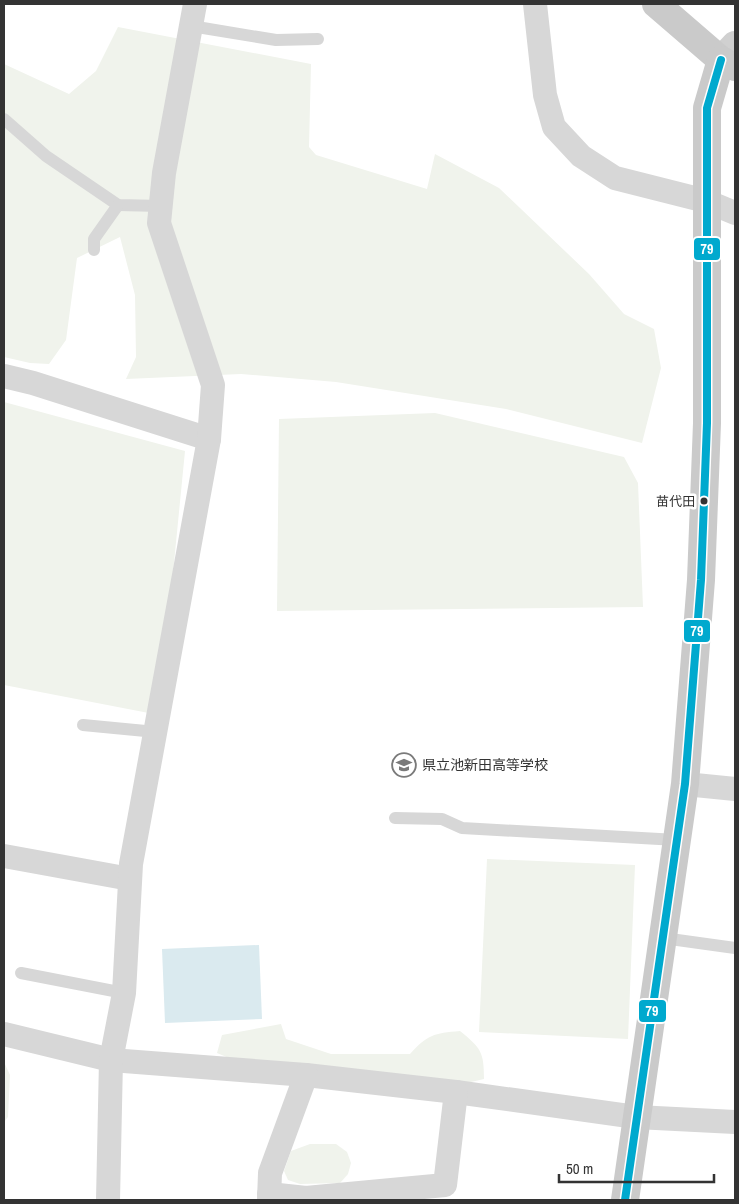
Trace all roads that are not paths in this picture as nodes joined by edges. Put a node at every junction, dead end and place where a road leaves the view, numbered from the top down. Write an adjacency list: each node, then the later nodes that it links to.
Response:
1 (535, 4): 7 (street)
2 (656, 4): 5 (main road)
3 (193, 15): 4 (lane); 9 (street)
4 (318, 39)
5 (730, 58): 7 (main road)
6 (4, 119): 8 (lane)
7 (706, 202): 10 (street); 16 (main road)
8 (118, 205): 9 (lane); 11 (lane)
9 (161, 206): 13 (street)
10 (735, 213)
11 (94, 250)
12 (4, 376): 13 (street)
13 (209, 439): 15 (street)
14 (83, 725): 15 (lane)
15 (156, 732): 21 (street)
16 (686, 784): 17 (street); 19 (main road)
17 (735, 790)
18 (395, 818): 19 (lane)
19 (677, 840): 22 (main road)
20 (4, 856): 21 (street)
21 (130, 879): 25 (street)
22 (663, 938): 23 (lane); 30 (main road)
23 (735, 948)
24 (21, 973): 25 (lane)
25 (124, 992): 27 (street)
26 (4, 1034): 27 (street)
27 (111, 1060): 28 (street); 33 (street)
28 (306, 1075): 29 (street); 32 (street)
29 (456, 1092): 30 (street); 32 (street)
30 (636, 1117): 31 (street); 34 (main road)
31 (735, 1122)
32 (269, 1197)
33 (108, 1200)
34 (625, 1200)

